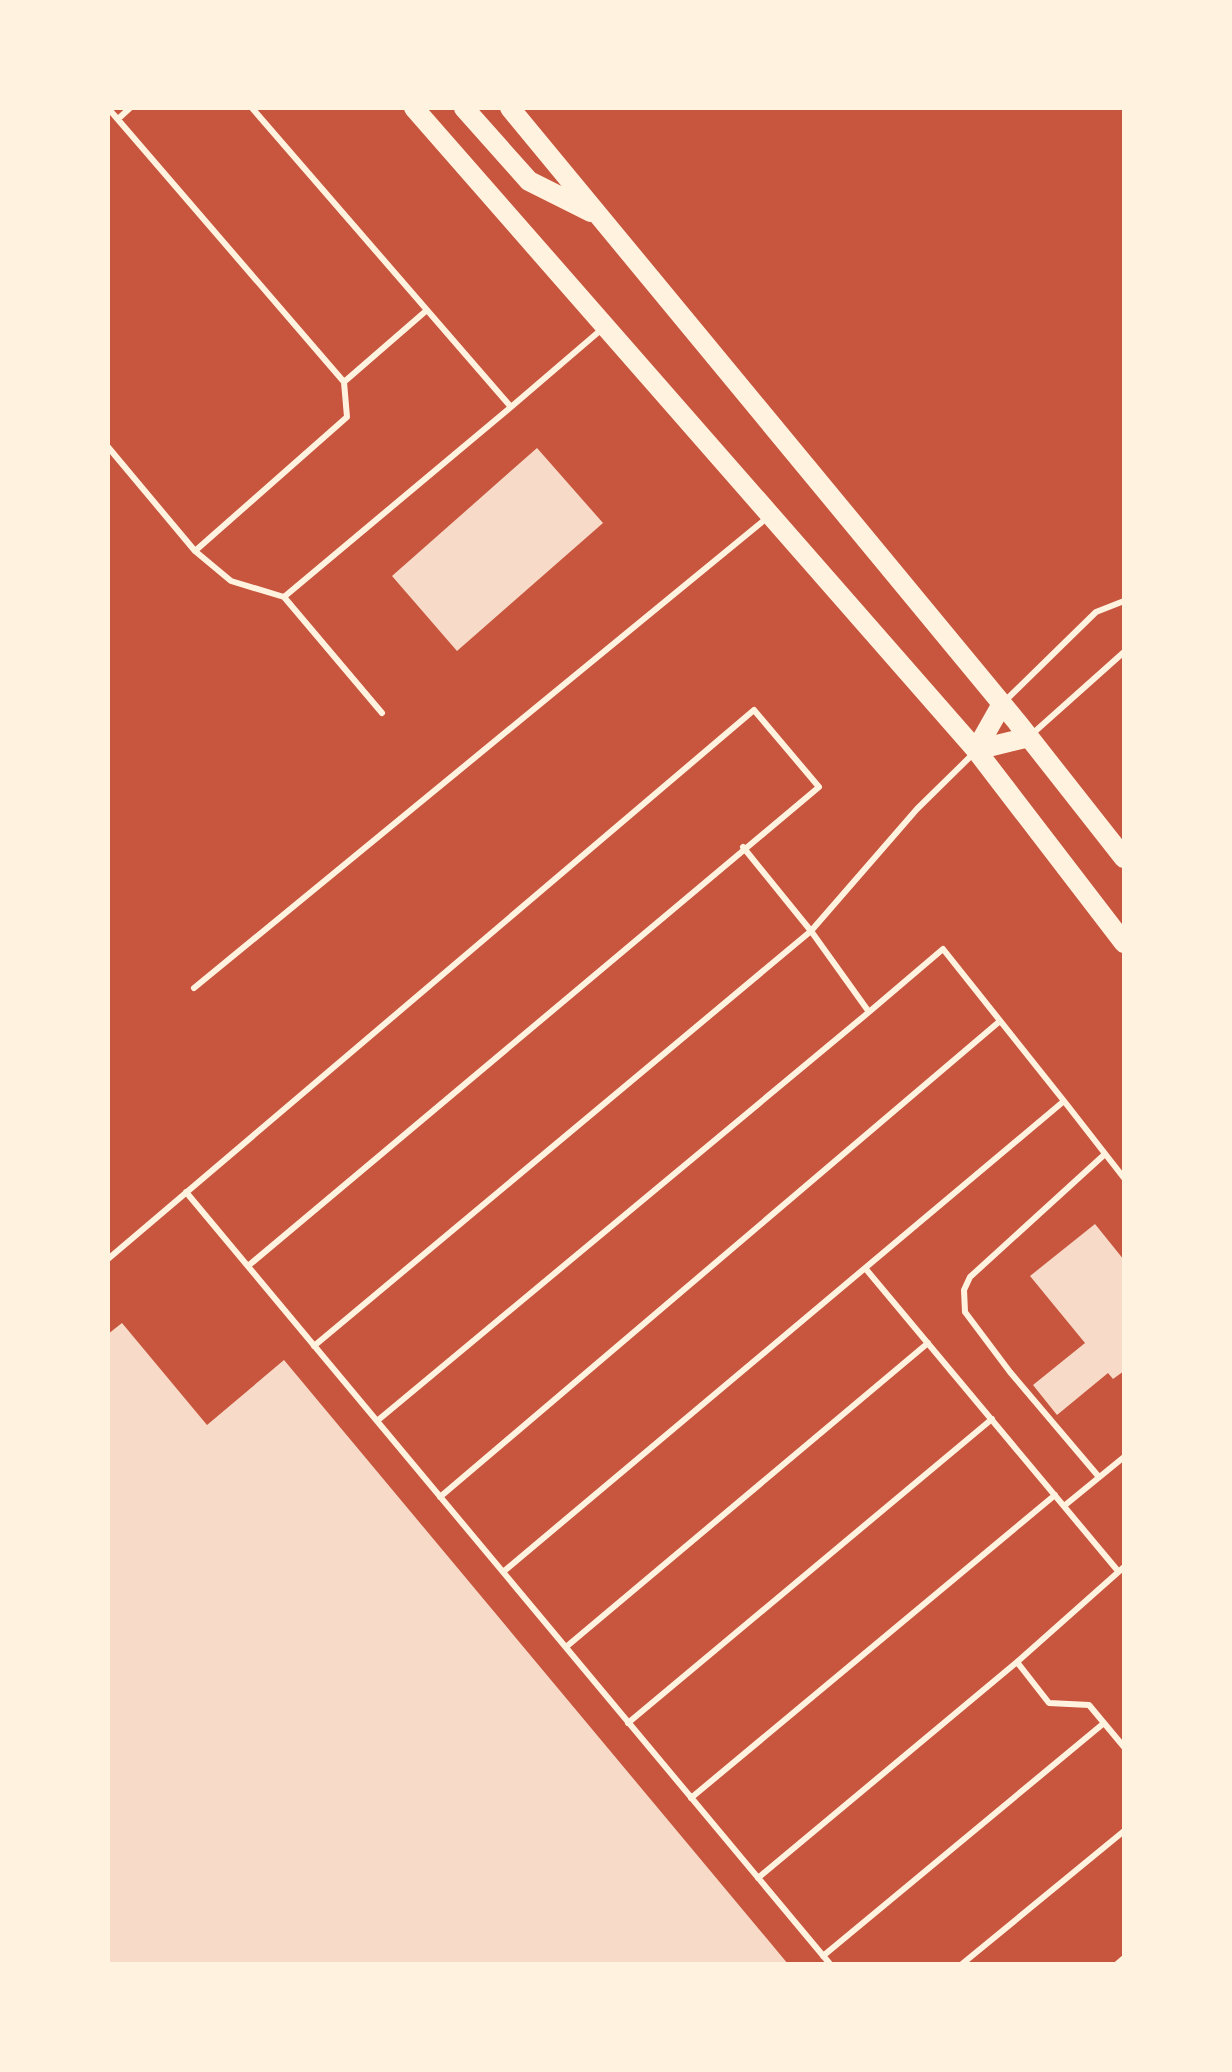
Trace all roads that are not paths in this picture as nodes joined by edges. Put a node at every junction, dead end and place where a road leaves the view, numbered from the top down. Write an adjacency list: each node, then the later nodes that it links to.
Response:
1 (108, 108): 7 (lane)
2 (130, 108): 7 (lane)
3 (252, 108): 9 (lane)
4 (414, 108): 10 (main road)
5 (464, 108): 8 (main road)
6 (510, 108): 8 (main road)
7 (118, 119): 11 (lane)
8 (602, 218): 19 (main road)
9 (427, 310): 11 (lane); 12 (lane)
10 (605, 326): 12 (lane); 14 (main road)
11 (344, 382): 15 (lane)
12 (511, 407): 16 (lane)
13 (108, 447): 15 (lane)
14 (771, 515): 22 (main road); 27 (lane)
15 (195, 551): 16 (lane)
16 (284, 597): 20 (lane)
17 (1124, 601): 19 (lane)
18 (1124, 652): 21 (lane)
19 (1002, 704): 21 (main road); 22 (main road)
20 (382, 713)
21 (1029, 737): 22 (main road); 24 (main road)
22 (976, 750): 25 (lane); 26 (main road)
23 (743, 847): 25 (lane); 33 (lane); 35 (lane)
24 (1124, 858)
25 (811, 931): 28 (lane); 38 (lane)
26 (1124, 943)
27 (194, 988)
28 (869, 1012): 29 (lane); 40 (lane)
29 (1000, 1021): 30 (lane); 44 (lane)
30 (1064, 1101): 31 (lane); 36 (lane)
31 (1105, 1154): 32 (lane); 42 (lane)
32 (1124, 1178)
33 (186, 1192): 34 (lane); 35 (lane)
34 (108, 1259)
35 (248, 1266): 38 (lane)
36 (865, 1268): 37 (lane); 47 (lane)
37 (928, 1343): 39 (lane); 48 (lane)
38 (314, 1346): 40 (lane)
39 (992, 1419): 43 (lane); 50 (lane)
40 (377, 1421): 44 (lane)
41 (1124, 1457): 42 (lane)
42 (1099, 1477): 45 (lane)
43 (1055, 1495): 45 (lane); 53 (lane)
44 (440, 1497): 47 (lane)
45 (1064, 1506): 46 (lane)
46 (1121, 1569): 49 (lane)
47 (503, 1572): 48 (lane)
48 (566, 1647): 50 (lane)
49 (1017, 1662): 51 (lane); 55 (lane)
50 (628, 1723): 53 (lane)
51 (1104, 1723): 52 (lane); 56 (lane)
52 (1124, 1747)
53 (691, 1798): 55 (lane)
54 (1124, 1831): 59 (lane)
55 (758, 1878): 56 (lane)
56 (823, 1956): 58 (lane)
57 (1124, 1958): 60 (lane)
58 (830, 1964)
59 (962, 1964)
60 (1117, 1964)

